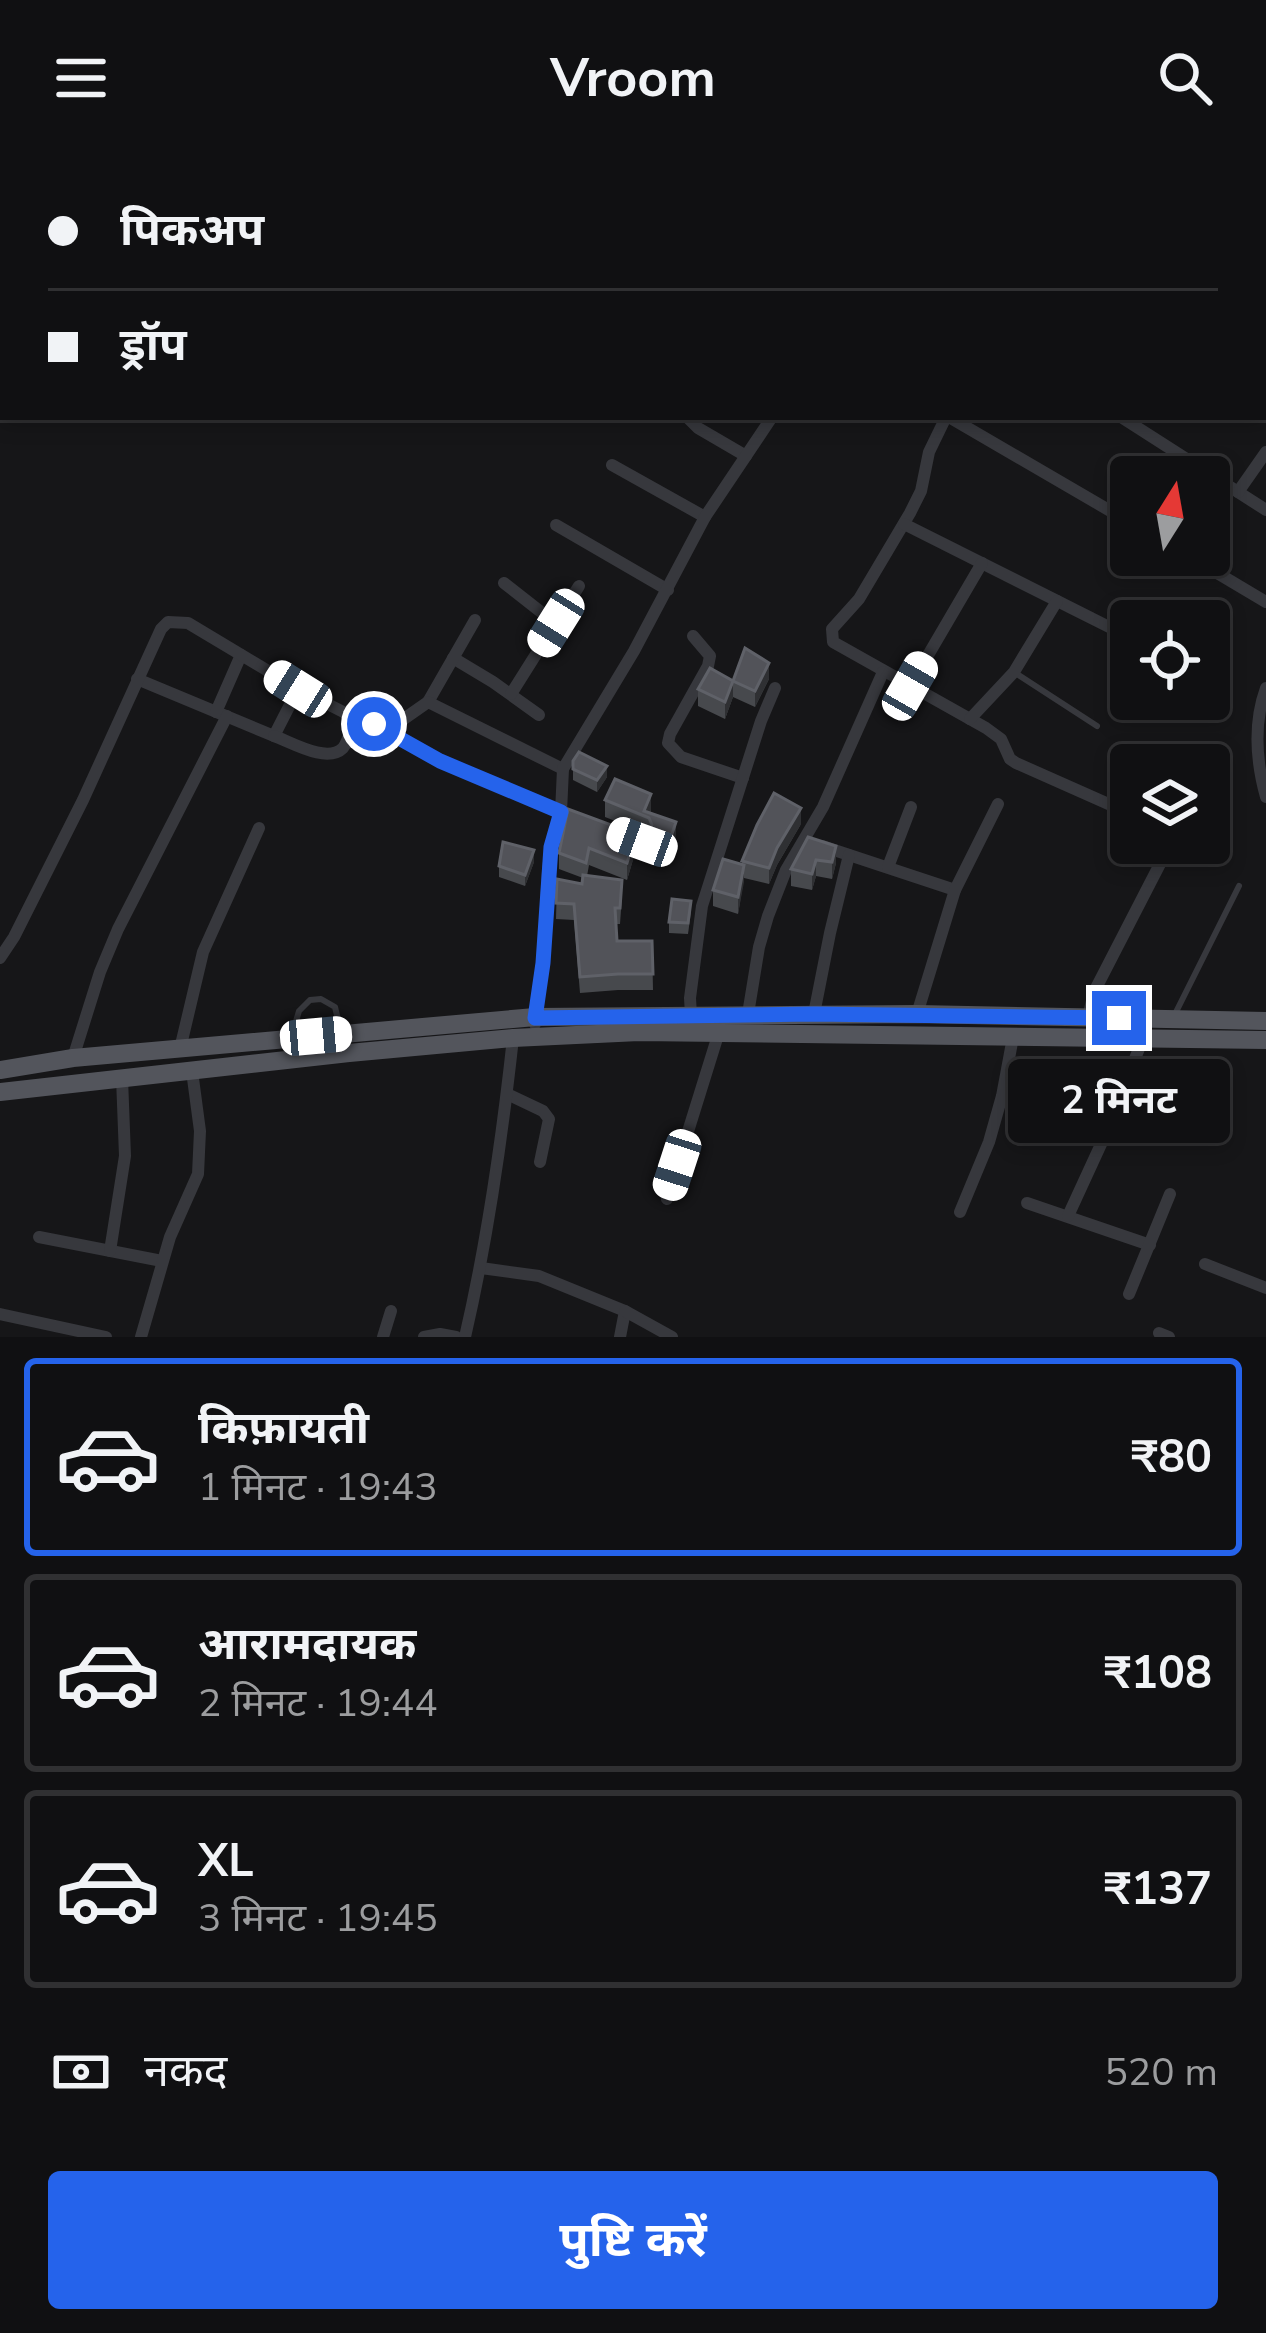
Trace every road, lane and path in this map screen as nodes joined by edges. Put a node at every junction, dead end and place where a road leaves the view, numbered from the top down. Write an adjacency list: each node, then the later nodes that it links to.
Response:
1 (690, 420): 7 (street)
2 (770, 420): 7 (street)
3 (945, 420): 14 (street)
4 (952, 420): 11 (street)
5 (1125, 420): 9 (street)
6 (1266, 452): 9 (street)
7 (746, 456): 12 (street)
8 (612, 465): 12 (street)
9 (1238, 492): 10 (street)
10 (1266, 510)
11 (1110, 511)
12 (705, 517): 19 (street)
13 (556, 524): 19 (street)
14 (904, 524): 15 (street); 28 (street)
15 (982, 563): 20 (street); 31 (street)
16 (1222, 576): 21 (street)
17 (504, 583): 23 (street)
18 (579, 586): 23 (street)
19 (668, 590): 44 (street)
20 (1058, 601): 24 (street); 29 (street)
21 (1266, 602)
22 (475, 620): 27 (street)
23 (556, 623): 35 (street)
24 (1110, 627)
25 (694, 636): 45 (street)
26 (241, 655): 30 (street); 34 (street); 37 (street)
27 (453, 658): 35 (street); 36 (street)
28 (883, 671): 31 (street); 53 (street)
29 (1014, 672): 40 (street); 42 (lane)
30 (137, 679): 37 (street); 59 (street)
31 (910, 686): 40 (street)
32 (776, 688): 45 (street)
33 (1266, 688): 46 (street)
34 (298, 689): 39 (street); 43 (street)
35 (511, 694): 38 (street)
36 (428, 701): 41 (street); 44 (street)
37 (222, 714): 43 (street); 76 (street)
38 (539, 715)
39 (355, 718): 41 (street); 43 (street)
40 (970, 719): 48 (street)
41 (374, 724): 50 (street)
42 (1097, 725)
43 (274, 736)
44 (563, 769): 50 (street)
45 (743, 778): 63 (street)
46 (1266, 797)
47 (998, 804): 58 (street)
48 (1110, 805)
49 (911, 807): 56 (street)
50 (561, 812): 51 (street); 67 (street)
51 (581, 820)
52 (259, 828): 75 (street)
53 (803, 841): 54 (street); 60 (street)
54 (849, 855): 56 (street); 61 (street)
55 (1160, 864): 64 (street)
56 (888, 867): 58 (street)
57 (1239, 886): 65 (lane)
58 (955, 890): 62 (street)
59 (0, 958)
60 (748, 1014): 61 (main road); 63 (main road)
61 (814, 1014): 62 (main road)
62 (917, 1014): 64 (main road)
63 (691, 1015): 67 (main road)
64 (1088, 1018): 65 (main road)
65 (1173, 1019): 66 (main road)
66 (1266, 1021)
67 (534, 1027): 68 (main road); 69 (main road); 71 (main road)
68 (719, 1032): 70 (main road); 84 (street)
69 (341, 1034): 73 (main road); 73 (lane)
70 (1013, 1036): 72 (main road); 86 (street)
71 (513, 1038): 78 (main road); 81 (street)
72 (1143, 1038): 74 (main road); 87 (street)
73 (290, 1039): 75 (main road)
74 (1266, 1040)
75 (180, 1048): 76 (main road)
76 (73, 1058): 77 (main road)
77 (0, 1070)
78 (192, 1071): 79 (main road); 91 (street)
79 (122, 1078): 80 (main road); 90 (street)
80 (0, 1092)
81 (507, 1094): 82 (street); 93 (street)
82 (540, 1162)
83 (1169, 1194): 89 (street)
84 (667, 1198)
85 (1027, 1203): 87 (street)
86 (960, 1212)
87 (1068, 1216): 89 (street)
88 (39, 1237): 90 (street)
89 (1150, 1245): 95 (street)
90 (110, 1251): 91 (street)
91 (162, 1261): 102 (street)
92 (1205, 1264): 94 (street)
93 (481, 1268): 97 (street); 106 (street)
94 (1266, 1288)
95 (1129, 1294)
96 (391, 1311): 103 (street)
97 (625, 1311): 107 (street); 108 (street)
98 (0, 1314): 99 (street)
99 (31, 1321): 100 (lane); 101 (street)
100 (26, 1337)
101 (106, 1337)
102 (141, 1337)
103 (383, 1337)
104 (424, 1337): 105 (street)
105 (456, 1337)
106 (465, 1337)
107 (620, 1337)
108 (672, 1337)

